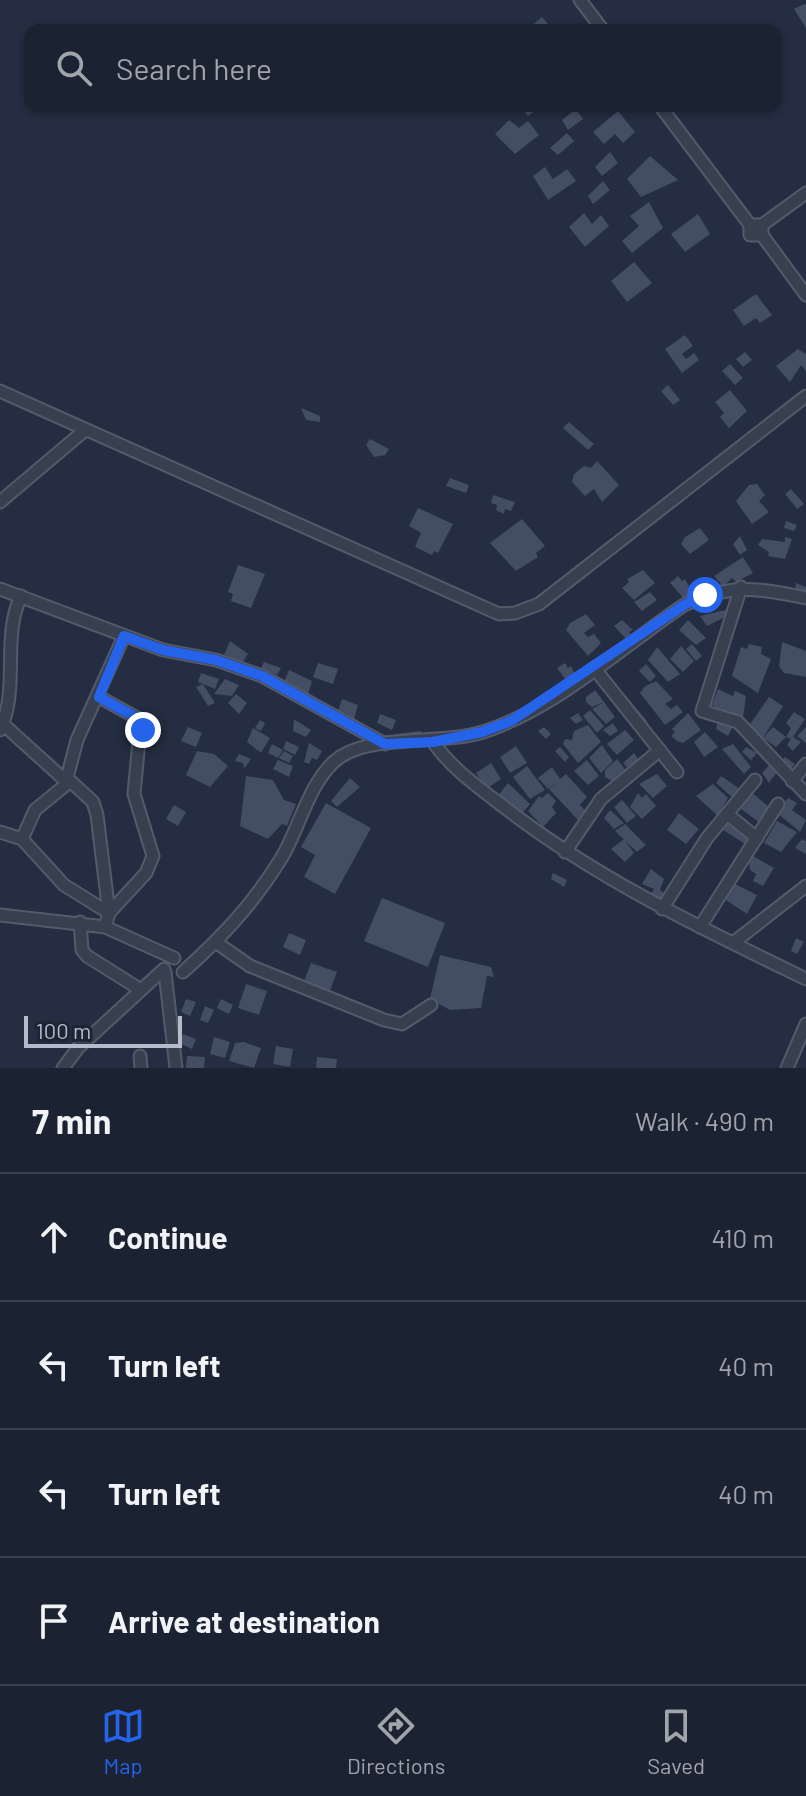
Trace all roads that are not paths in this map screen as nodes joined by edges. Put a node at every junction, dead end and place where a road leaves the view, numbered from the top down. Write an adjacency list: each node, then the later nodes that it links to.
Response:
1 (580, 0): 2 (street)
2 (598, 24)
3 (665, 112): 5 (street)
4 (806, 193): 5 (street)
5 (758, 229): 6 (street)
6 (806, 295)
7 (0, 391): 9 (street)
8 (806, 396): 9 (street)
9 (85, 430): 10 (street)
10 (0, 502)
11 (741, 587): 14 (street); 16 (street); 25 (street)
12 (0, 589): 13 (street)
13 (21, 596): 15 (street); 18 (street)
14 (806, 598)
15 (124, 636): 17 (street); 20 (street)
16 (594, 668): 19 (street); 21 (street)
17 (99, 697): 26 (street); 36 (street)
18 (2, 727): 26 (street)
19 (433, 742): 20 (street); 33 (street)
20 (385, 744): 41 (street)
21 (660, 750): 23 (street); 33 (street)
22 (806, 764): 25 (street)
23 (677, 772)
24 (755, 780): 29 (street)
25 (792, 781): 27 (street)
26 (68, 783): 32 (street); 36 (street)
27 (806, 794)
28 (778, 804): 31 (street)
29 (727, 814): 31 (street); 35 (street)
30 (1, 833): 32 (street)
31 (757, 838): 40 (street)
32 (22, 839): 36 (street)
33 (565, 852): 35 (street)
34 (806, 886): 42 (street)
35 (662, 909): 40 (street)
36 (109, 913): 39 (street)
37 (0, 915): 38 (street)
38 (80, 922): 39 (street); 45 (street)
39 (105, 927): 43 (street)
40 (700, 927): 42 (street)
41 (217, 943): 43 (street); 46 (street)
42 (733, 943): 44 (street)
43 (173, 968): 45 (street); 49 (street)
44 (806, 979)
45 (141, 990): 48 (street)
46 (431, 1005)
47 (806, 1024): 50 (street)
48 (63, 1068)
49 (176, 1068)
50 (787, 1068)

